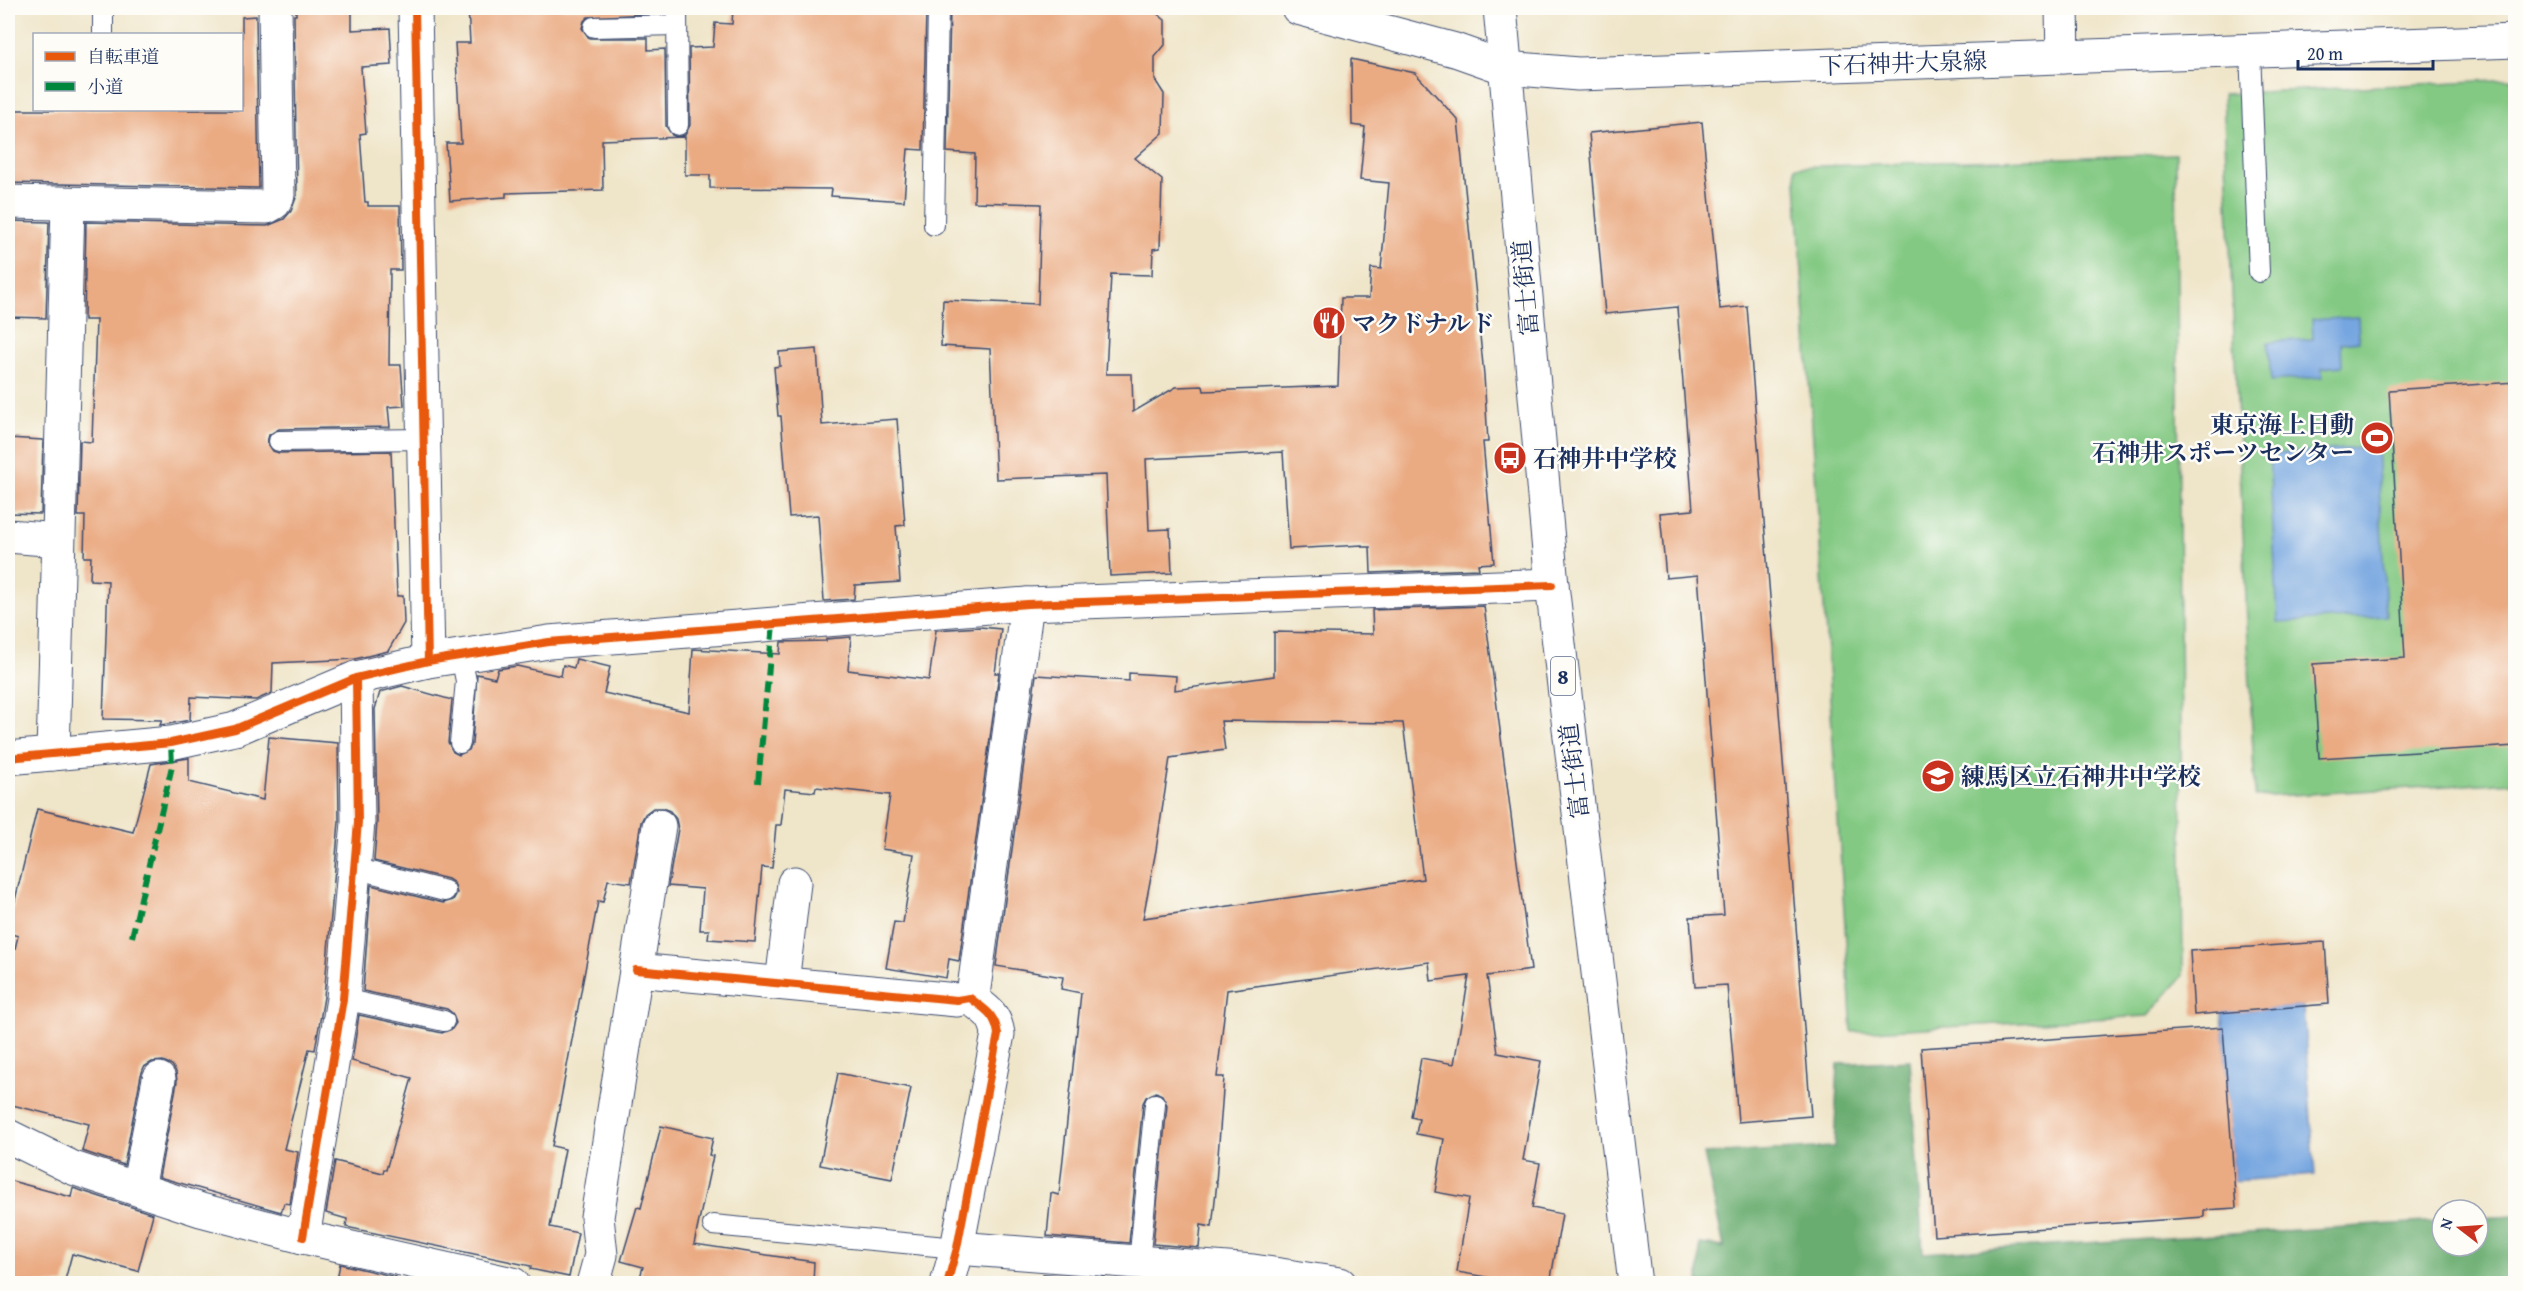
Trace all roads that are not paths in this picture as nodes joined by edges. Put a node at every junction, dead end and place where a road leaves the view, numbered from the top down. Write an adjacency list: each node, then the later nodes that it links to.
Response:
1 (103, 8): 10 (lane)
2 (275, 8): 17 (street)
3 (415, 8): 20 (street)
4 (938, 8): 18 (lane)
5 (1298, 8): 14 (street, 下石神井大泉線)
6 (1500, 8): 14 (street, 富士街道 / 8)
7 (2062, 8): 13 (street)
8 (677, 16): 9 (lane); 15 (lane)
9 (594, 27)
10 (103, 33)
11 (2516, 41): 12 (street, 下石神井大泉線)
12 (2250, 51): 13 (street, 下石神井大泉線); 19 (lane)
13 (2063, 57): 14 (street, 下石神井大泉線)
14 (1506, 68): 24 (street, 富士街道 / 8)
15 (678, 125)
16 (8, 202): 17 (street)
17 (68, 205): 23 (street)
18 (934, 225)
19 (2259, 272)
20 (424, 439): 21 (lane); 27 (street)
21 (279, 441)
22 (8, 536): 23 (street)
23 (58, 540): 30 (street)
24 (1551, 585): 25 (street); 54 (street, 富士街道 / 8)
25 (1027, 604): 26 (street); 38 (street)
26 (461, 656): 27 (street); 29 (lane)
27 (428, 661): 28 (street)
28 (356, 678): 30 (street); 33 (street)
29 (460, 744)
30 (52, 754): 31 (street)
31 (8, 764)
32 (659, 825): 36 (street)
33 (354, 868): 35 (lane); 39 (street)
34 (794, 883): 37 (street)
35 (445, 891)
36 (636, 970): 37 (street); 51 (street)
37 (783, 984): 38 (street)
38 (970, 998): 47 (street)
39 (343, 999): 40 (lane); 46 (street)
40 (444, 1021)
41 (159, 1079): 44 (street)
42 (1155, 1104): 48 (lane)
43 (8, 1136): 44 (street)
44 (138, 1189): 46 (street)
45 (714, 1225): 47 (lane)
46 (303, 1237): 50 (street)
47 (957, 1248): 48 (street); 52 (street)
48 (1139, 1262): 49 (street)
49 (1252, 1277): 53 (street)
50 (513, 1284)
51 (593, 1284)
52 (948, 1284)
53 (1340, 1284)
54 (1635, 1284)

